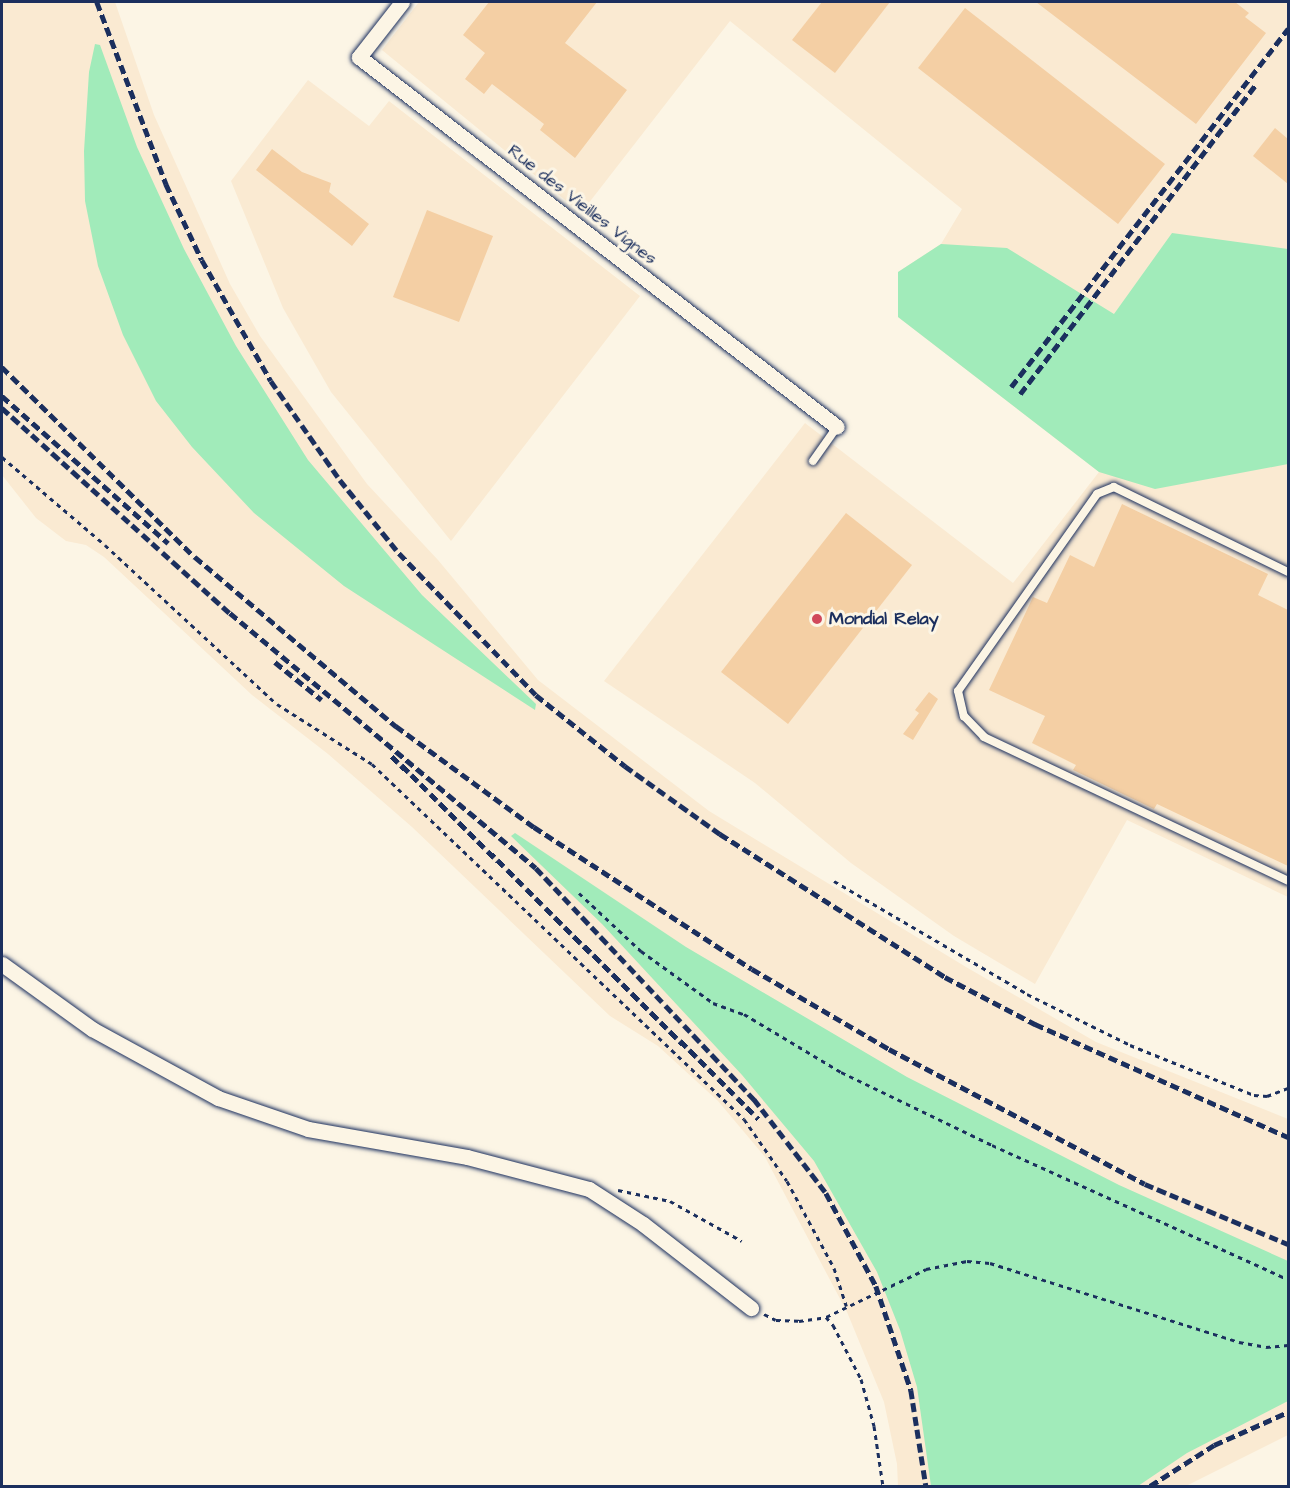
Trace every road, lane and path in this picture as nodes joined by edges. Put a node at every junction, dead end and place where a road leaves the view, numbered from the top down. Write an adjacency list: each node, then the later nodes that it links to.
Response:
1 (402, 2): 2 (street, Rue des Vieilles Vignes)
2 (837, 427): 4 (lane)
3 (2, 458): 14 (path)
4 (813, 461)
5 (1288, 572): 7 (lane)
6 (834, 881): 10 (path)
7 (1288, 881)
8 (579, 893): 13 (path)
9 (2, 964): 11 (street)
10 (1288, 1088)
11 (589, 1189): 12 (path); 15 (street)
12 (742, 1241)
13 (1288, 1279)
14 (846, 1306): 16 (path); 17 (path)
15 (752, 1308): 16 (path)
16 (826, 1317): 18 (path)
17 (1288, 1346)
18 (883, 1486)

